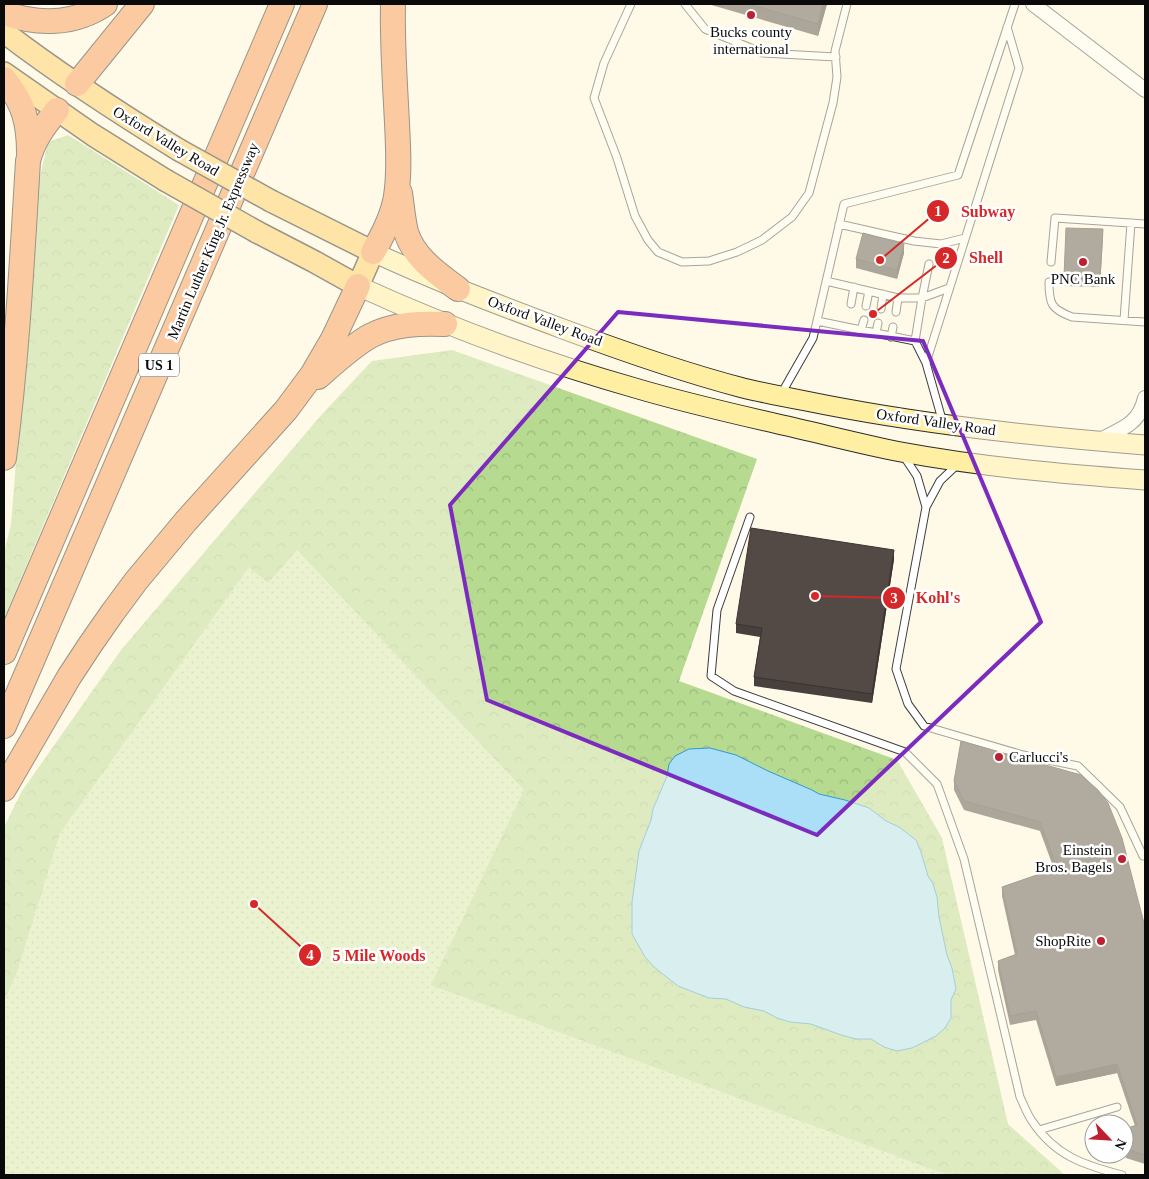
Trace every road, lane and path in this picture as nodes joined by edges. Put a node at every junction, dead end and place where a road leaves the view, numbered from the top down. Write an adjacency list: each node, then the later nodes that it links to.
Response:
1 (105, 4): 11 (highway)
2 (142, 4): 17 (highway)
3 (282, 4): 69 (highway, Martin Luther King Jr. Expressway / US 1)
4 (315, 4): 70 (highway, Martin Luther King Jr. Expressway / US 1)
5 (393, 4): 21 (highway)
6 (631, 4): 14 (lane)
7 (685, 4): 14 (lane)
8 (847, 4): 14 (lane)
9 (1015, 4): 12 (lane)
10 (1033, 4): 18 (street)
11 (4, 13)
12 (1007, 26): 23 (lane); 25 (lane)
13 (4, 32): 17 (main road, Oxford Valley Road)
14 (836, 57)
15 (4, 72): 19 (main road)
16 (4, 79): 20 (highway)
17 (77, 84): 19 (main road); 26 (main road, Oxford Valley Road, bridge)
18 (1145, 90)
19 (57, 110): 20 (highway); 31 (main road, bridge)
20 (28, 161): 64 (highway)
21 (398, 179): 26 (highway); 34 (highway)
22 (1131, 223): 24 (lane); 27 (lane); 45 (lane)
23 (839, 224): 25 (lane); 29 (lane)
24 (1145, 224)
25 (965, 238): 33 (lane)
26 (373, 252): 31 (main road); 34 (main road, Oxford Valley Road)
27 (1051, 262)
28 (930, 264): 38 (lane)
29 (826, 281): 32 (lane); 46 (lane)
30 (1050, 282): 45 (lane)
31 (358, 286): 49 (main road); 57 (highway)
32 (854, 288): 35 (lane); 39 (lane)
33 (949, 288): 38 (lane); 56 (lane)
34 (458, 289): 58 (main road, Oxford Valley Road)
35 (869, 291): 36 (lane); 40 (lane)
36 (883, 294): 37 (lane); 41 (lane)
37 (898, 298): 38 (lane); 42 (lane)
38 (922, 298): 55 (lane)
39 (850, 304)
40 (866, 306)
41 (880, 309)
42 (896, 312)
43 (848, 318): 51 (lane)
44 (864, 320): 52 (lane)
45 (1124, 320): 47 (lane)
46 (817, 321): 51 (lane); 58 (lane)
47 (1145, 322)
48 (878, 323): 53 (lane)
49 (445, 324): 57 (highway); 63 (main road)
50 (893, 326): 54 (lane)
51 (846, 327): 52 (lane)
52 (862, 330): 53 (lane)
53 (876, 333): 54 (lane)
54 (892, 336): 55 (lane)
55 (915, 341): 56 (lane)
56 (926, 363): 60 (lane)
57 (299, 392): 71 (highway)
58 (780, 396): 60 (main road, Oxford Valley Road)
59 (1145, 398): 61 (street)
60 (944, 424): 61 (main road, Oxford Valley Road)
61 (1098, 441): 62 (main road, Oxford Valley Road)
62 (1145, 445)
63 (901, 452): 65 (main road); 67 (lane)
64 (4, 458)
65 (960, 462): 66 (main road); 67 (lane)
66 (1145, 480)
67 (926, 507): 72 (lane)
68 (750, 517): 74 (lane)
69 (4, 652)
70 (4, 726)
71 (4, 789)
72 (1145, 855)
73 (1117, 1107): 74 (lane)
74 (1040, 1130): 75 (lane)
75 (1122, 1175)

